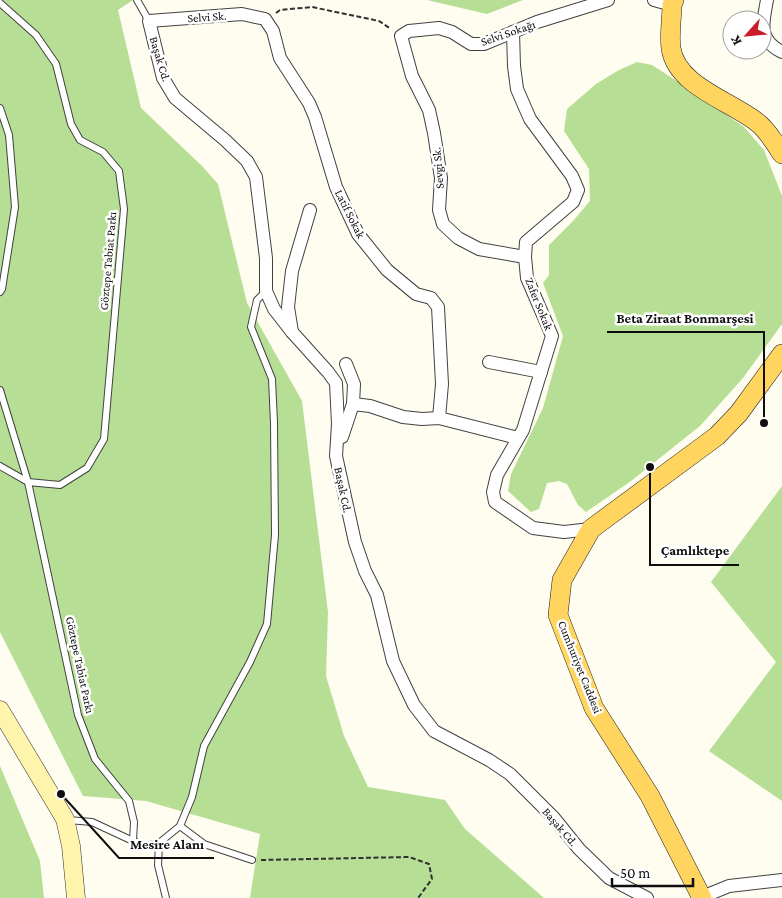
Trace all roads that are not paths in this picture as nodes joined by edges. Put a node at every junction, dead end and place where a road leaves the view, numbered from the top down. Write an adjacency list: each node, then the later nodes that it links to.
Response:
1 (608, 0): 9 (street, Selvi Sokağı)
2 (654, 0): 6 (street)
3 (767, 0): 11 (street)
4 (0, 3): 29 (lane, Göztepe Tabiat Parkı)
5 (139, 3): 8 (lane)
6 (673, 3): 13 (main road)
7 (265, 19): 8 (street, Selvi Sk.); 25 (street, Latif Sokak)
8 (149, 21): 16 (street, Başak Cd.)
9 (513, 32): 10 (street, Selvi Sokağı); 15 (street)
10 (405, 33): 15 (street, Sevgi Sk.)
11 (782, 52)
12 (0, 108): 17 (lane)
13 (782, 154)
14 (310, 210): 18 (street)
15 (525, 257): 22 (street, Zafer Sokak)
16 (266, 291): 18 (street, Başak Cd.); 33 (lane)
17 (0, 292)
18 (292, 332): 27 (street, Başak Cd.)
19 (782, 354): 30 (main road, Cumhuriyet Caddesi)
20 (489, 362): 22 (street)
21 (346, 364): 24 (street)
22 (541, 372): 26 (street, Zafer Sokak)
23 (0, 390): 29 (lane, Göztepe Tabiat Parkı)
24 (353, 404): 25 (street); 27 (street)
25 (439, 418): 26 (street)
26 (518, 438): 30 (street, Zafer Sokak)
27 (336, 456): 41 (street, Başak Cd.)
28 (0, 466): 29 (lane, Göztepe Tabiat Parkı)
29 (28, 482): 34 (lane, Göztepe Tabiat Parkı)
30 (590, 529): 38 (main road, Cumhuriyet Caddesi)
31 (0, 710): 32 (main road)
32 (65, 819): 34 (lane); 39 (main road)
33 (180, 826): 35 (lane); 36 (lane)
34 (133, 841): 35 (lane)
35 (159, 843): 40 (lane)
36 (252, 860)
37 (782, 880): 38 (street)
38 (702, 897)
39 (76, 898)
40 (166, 898)
41 (647, 898)

